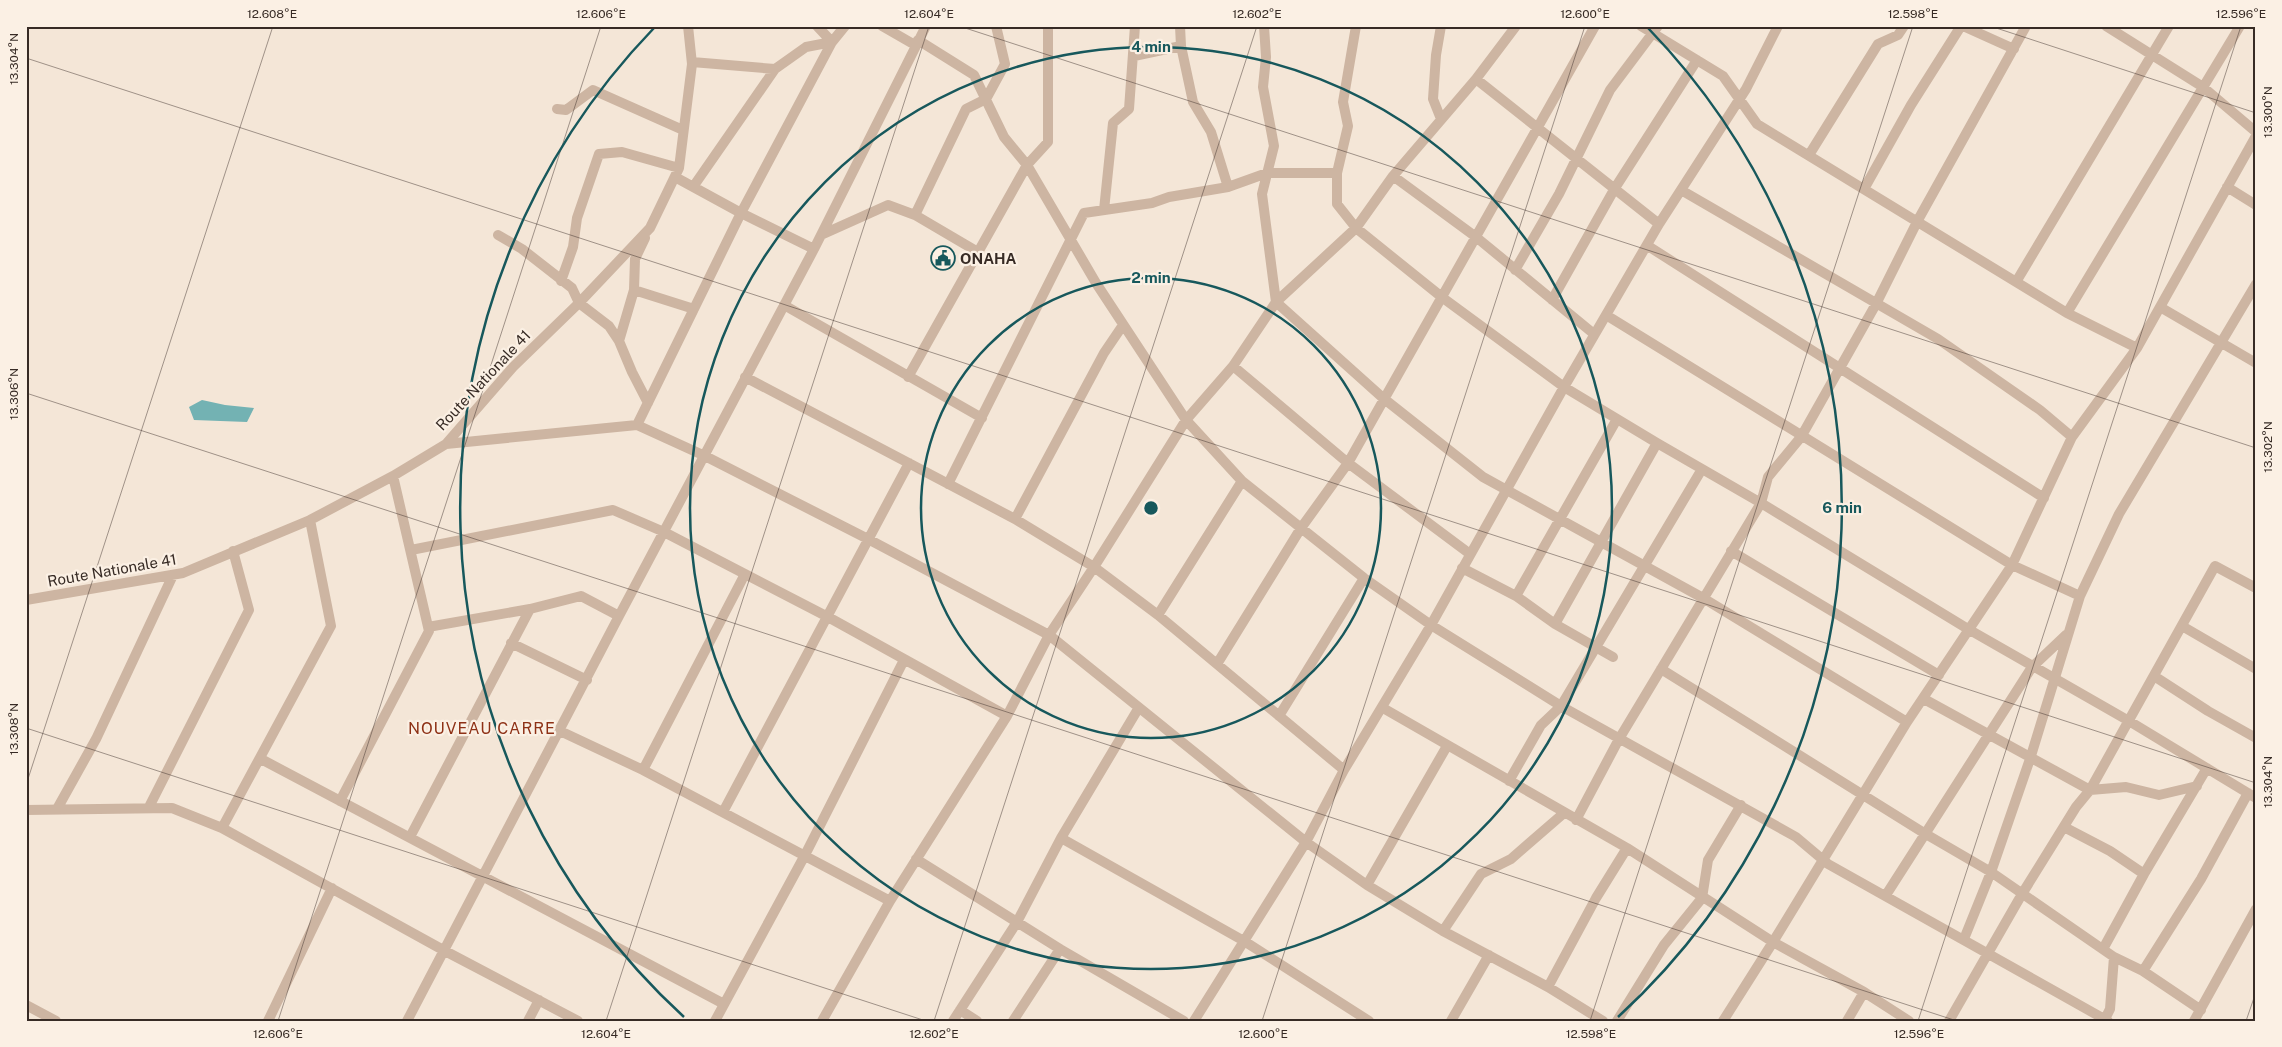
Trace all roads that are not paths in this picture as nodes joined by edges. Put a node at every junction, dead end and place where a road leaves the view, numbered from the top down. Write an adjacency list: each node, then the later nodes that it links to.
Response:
1 (688, 26): 31 (street, Route Nationale 41)
2 (817, 26): 24 (street)
3 (845, 26): 24 (street)
4 (882, 26): 25 (street)
5 (926, 26): 25 (street)
6 (996, 26): 35 (street)
7 (1048, 26): 44 (street)
8 (1135, 26): 29 (street)
9 (1180, 26): 26 (street)
10 (1264, 26): 46 (street)
11 (1356, 26): 47 (street)
12 (1441, 26): 38 (street)
13 (1516, 26): 33 (street)
14 (1595, 26): 39 (street)
15 (1641, 26): 23 (street)
16 (1778, 26): 36 (street)
17 (1904, 26): 42 (street)
18 (1962, 26): 27 (street); 53 (street)
19 (2026, 26): 27 (street)
20 (2106, 26): 28 (street)
21 (2169, 26): 28 (street)
22 (2240, 26): 34 (street)
23 (1656, 30): 30 (street); 43 (street)
24 (832, 42): 32 (street); 57 (street)
25 (917, 42): 35 (street); 63 (street)
26 (1181, 46): 29 (street); 50 (street)
27 (2014, 49): 59 (street)
28 (2152, 55): 34 (street); 72 (street)
29 (1134, 56): 56 (street)
30 (1697, 60): 36 (street); 52 (street)
31 (692, 62): 32 (street); 40 (street, Route Nationale 41)
32 (776, 69): 49 (street)
33 (1476, 79): 38 (street); 39 (street)
34 (2203, 87): 41 (street); 83 (street)
35 (986, 99): 44 (street); 58 (street)
36 (1739, 100): 42 (street); 54 (street)
37 (557, 109): 40 (street)
38 (1441, 119): 48 (street)
39 (1538, 126): 43 (street); 65 (street)
40 (683, 130): 45 (street, Route Nationale 41)
41 (2256, 134): 51 (street)
42 (1808, 155): 53 (street)
43 (1576, 157): 52 (street); 70 (street)
44 (1028, 165): 66 (street); 69 (street)
45 (677, 172): 49 (street); 61 (street, Route Nationale 41); 71 (street)
46 (1267, 173): 47 (street); 50 (street); 77 (street)
47 (1337, 173): 62 (street)
48 (1393, 176): 62 (street); 65 (street)
49 (693, 187): 57 (street)
50 (1228, 187): 56 (street)
51 (2227, 187): 55 (street); 81 (street)
52 (1615, 188): 60 (street); 76 (street)
53 (1864, 189): 59 (street)
54 (1681, 190): 60 (street); 79 (street)
55 (2256, 205)
56 (1104, 210): 66 (street)
57 (741, 213): 68 (street); 82 (street)
58 (915, 215): 63 (street); 69 (street)
59 (1918, 220): 72 (street); 79 (street)
60 (1659, 224): 67 (street)
61 (650, 228): 74 (street); 78 (street, Route Nationale 41)
62 (1356, 228): 75 (street); 77 (street)
63 (821, 234): 68 (street)
64 (498, 235): 71 (street)
65 (1476, 238): 70 (street); 75 (street)
66 (1071, 240): 85 (street); 98 (street)
67 (1648, 246): 84 (street); 92 (street)
68 (814, 249): 80 (street)
69 (978, 252): 94 (street)
70 (1515, 270): 76 (street)
71 (561, 281): 78 (street)
72 (2016, 282): 83 (street)
73 (2256, 284): 88 (street)
74 (634, 290): 82 (street); 87 (street)
75 (1444, 298): 95 (street); 96 (street)
76 (1552, 300): 86 (street)
77 (1276, 302): 91 (street); 96 (street)
78 (579, 303): 87 (street); 104 (street, Route Nationale 41)
79 (1876, 304): 92 (street); 103 (street)
80 (784, 305): 93 (street); 94 (street)
81 (2160, 307): 88 (street); 89 (street)
82 (694, 309): 97 (street)
83 (2067, 313): 89 (street)
84 (1606, 315): 86 (street); 102 (street)
85 (1123, 325): 100 (street); 116 (street)
86 (1594, 334): 95 (street)
87 (619, 341): 97 (street)
88 (2221, 343): 90 (street); 136 (street)
89 (2137, 348): 103 (street)
90 (2256, 364)
91 (1233, 366): 100 (street); 108 (street)
92 (1841, 367): 102 (street); 114 (street)
93 (745, 377): 106 (street); 107 (street)
94 (908, 378): 98 (street)
95 (1564, 387): 99 (street); 113 (street)
96 (1383, 398): 108 (street); 113 (street)
97 (648, 403): 101 (street)
98 (982, 418): 112 (street)
99 (1617, 419): 105 (street); 117 (street)
100 (1186, 420): 111 (street); 129 (street)
101 (637, 425): 104 (street); 106 (street)
102 (1801, 437): 115 (street); 127 (street)
103 (2072, 437): 114 (street)
104 (446, 444): 110 (street, Route Nationale 41)
105 (1657, 444): 109 (street); 122 (street)
106 (705, 456): 120 (street); 121 (street)
107 (909, 463): 112 (street); 121 (street)
108 (1348, 463): 119 (street); 126 (street)
109 (1702, 469): 115 (street); 128 (street)
110 (393, 476): 118 (street, Route Nationale 41); 123 (street)
111 (1242, 481): 119 (street); 140 (street)
112 (948, 484): 116 (street)
113 (1506, 489): 117 (street); 126 (street)
114 (2044, 498): 127 (street)
115 (1761, 503): 125 (street); 147 (street)
116 (1015, 519): 129 (street)
117 (1560, 519): 122 (street); 135 (street)
118 (310, 520): 124 (street, Route Nationale 41); 175 (street)
119 (1301, 528): 133 (street); 154 (street)
120 (664, 532): 123 (street); 131 (street); 141 (street)
121 (868, 539): 142 (street); 149 (street)
122 (1601, 542): 128 (street); 143 (street)
123 (411, 550): 146 (street)
124 (233, 551): 132 (street, Route Nationale 41); 187 (street)
125 (1731, 551): 137 (street); 158 (street)
126 (1470, 554): 130 (street)
127 (2012, 565): 136 (street); 147 (street)
128 (1644, 566): 137 (street); 151 (street)
129 (1094, 567): 140 (street); 149 (street)
130 (1462, 568): 135 (street); 144 (street)
131 (745, 574): 142 (street); 178 (street)
132 (173, 575): 138 (street, Route Nationale 41); 188 (street)
133 (1364, 578): 144 (street); 167 (street)
134 (2256, 588): 145 (street)
135 (1516, 596): 143 (street)
136 (2080, 596): 148 (street)
137 (1703, 598): 156 (street); 169 (street)
138 (26, 600)
139 (530, 609): 141 (street); 146 (street); 150 (street)
140 (1158, 615): 154 (street)
141 (619, 616): 161 (street)
142 (828, 617): 153 (street); 190 (street)
143 (1555, 624): 151 (street)
144 (1431, 625): 163 (street); 164 (street)
145 (2182, 626): 157 (street); 159 (street)
146 (428, 627): 185 (street)
147 (1968, 629): 155 (street); 158 (street)
148 (2066, 634): 155 (street); 160 (street)
149 (1049, 636): 165 (street); 166 (street)
150 (511, 643): 161 (street); 196 (street)
151 (1597, 646): 152 (street); 163 (street)
152 (1613, 656)
153 (904, 660): 166 (street); 200 (street)
154 (1218, 664): 167 (street)
155 (2032, 667): 160 (street); 171 (street)
156 (1661, 669): 173 (street); 183 (street)
157 (2256, 669)
158 (1939, 675): 162 (street)
159 (2154, 676): 168 (street); 172 (street)
160 (2056, 679): 168 (street); 176 (street)
161 (587, 680): 170 (street)
162 (1924, 699): 169 (street); 171 (street)
163 (1560, 706): 173 (street); 180 (street)
164 (1383, 708): 174 (street); 179 (street)
165 (1138, 709): 197 (street); 198 (street)
166 (1007, 716): 201 (street)
167 (1279, 716): 179 (street)
168 (2129, 721): 177 (street); 182 (street)
169 (1907, 722): 183 (street)
170 (560, 731): 178 (street); 205 (street)
171 (1988, 735): 176 (street); 195 (street)
172 (2256, 738)
173 (1619, 739): 186 (street); 192 (street)
174 (1447, 746): 180 (street); 206 (street)
175 (261, 759): 185 (street); 194 (street)
176 (2030, 759): 182 (street); 203 (street)
177 (2207, 768): 181 (street); 184 (street)
178 (643, 770): 190 (street)
179 (1344, 770): 198 (street)
180 (1509, 781): 191 (street)
181 (2196, 786): 182 (street); 204 (street)
182 (2090, 790): 193 (street)
183 (1862, 795): 195 (street); 202 (street)
184 (2252, 796): 224 (street)
185 (340, 801): 196 (street)
186 (1741, 805): 202 (street); 210 (street)
187 (149, 807): 188 (street); 194 (street)
188 (57, 809): 189 (street)
189 (26, 810)
190 (723, 812): 200 (street)
191 (1564, 813): 192 (street); 214 (street)
192 (1576, 820): 199 (street)
193 (2064, 827): 204 (street); 208 (street)
194 (222, 828): 207 (street)
195 (1924, 833): 203 (street); 209 (street)
196 (410, 837): 205 (street)
197 (1061, 838): 213 (street); 216 (street)
198 (1306, 842): 206 (street); 216 (street)
199 (1627, 848): 210 (street); 225 (street)
200 (804, 855): 211 (street); 228 (street)
201 (916, 859): 211 (street); 213 (street)
202 (1823, 860): 209 (street); 217 (street)
203 (1991, 872): 208 (street); 215 (street)
204 (2144, 874): 219 (street)
205 (483, 876): 220 (street); 228 (street)
206 (1367, 885): 214 (street)
207 (332, 888): 220 (street); 234 (street)
208 (2022, 894): 219 (street); 221 (street)
209 (1886, 895): 215 (street)
210 (1702, 898): 217 (street); 248 (street)
211 (890, 901): 239 (street)
212 (2256, 909): 231 (street)
213 (1016, 922): 218 (street); 230 (street)
214 (1443, 931): 222 (street)
215 (1964, 939): 221 (street)
216 (1244, 941): 244 (street); 245 (street)
217 (1773, 942): 226 (street); 249 (street)
218 (1060, 949): 242 (street); 243 (street)
219 (2103, 949): 223 (street)
220 (445, 951): 227 (street); 235 (street)
221 (1988, 953): 232 (street); 252 (street)
222 (1489, 956): 225 (street); 246 (street)
223 (2114, 958): 224 (street); 232 (street)
224 (2143, 971): 231 (street)
225 (1548, 987): 247 (street)
226 (1864, 992): 250 (street); 251 (street)
227 (539, 1000): 236 (street); 237 (street)
228 (724, 1004): 238 (street)
229 (26, 1005): 233 (street)
230 (960, 1010): 240 (street); 241 (street)
231 (2201, 1010): 253 (street)
232 (2106, 1020)
233 (56, 1021)
234 (268, 1021)
235 (407, 1021)
236 (528, 1021)
237 (578, 1021)
238 (715, 1021)
239 (822, 1021)
240 (954, 1021)
241 (977, 1021)
242 (1013, 1021)
243 (1184, 1021)
244 (1194, 1021)
245 (1369, 1021)
246 (1452, 1021)
247 (1603, 1021)
248 (1617, 1021)
249 (1723, 1021)
250 (1847, 1021)
251 (1909, 1021)
252 (1950, 1021)
253 (2194, 1021)

